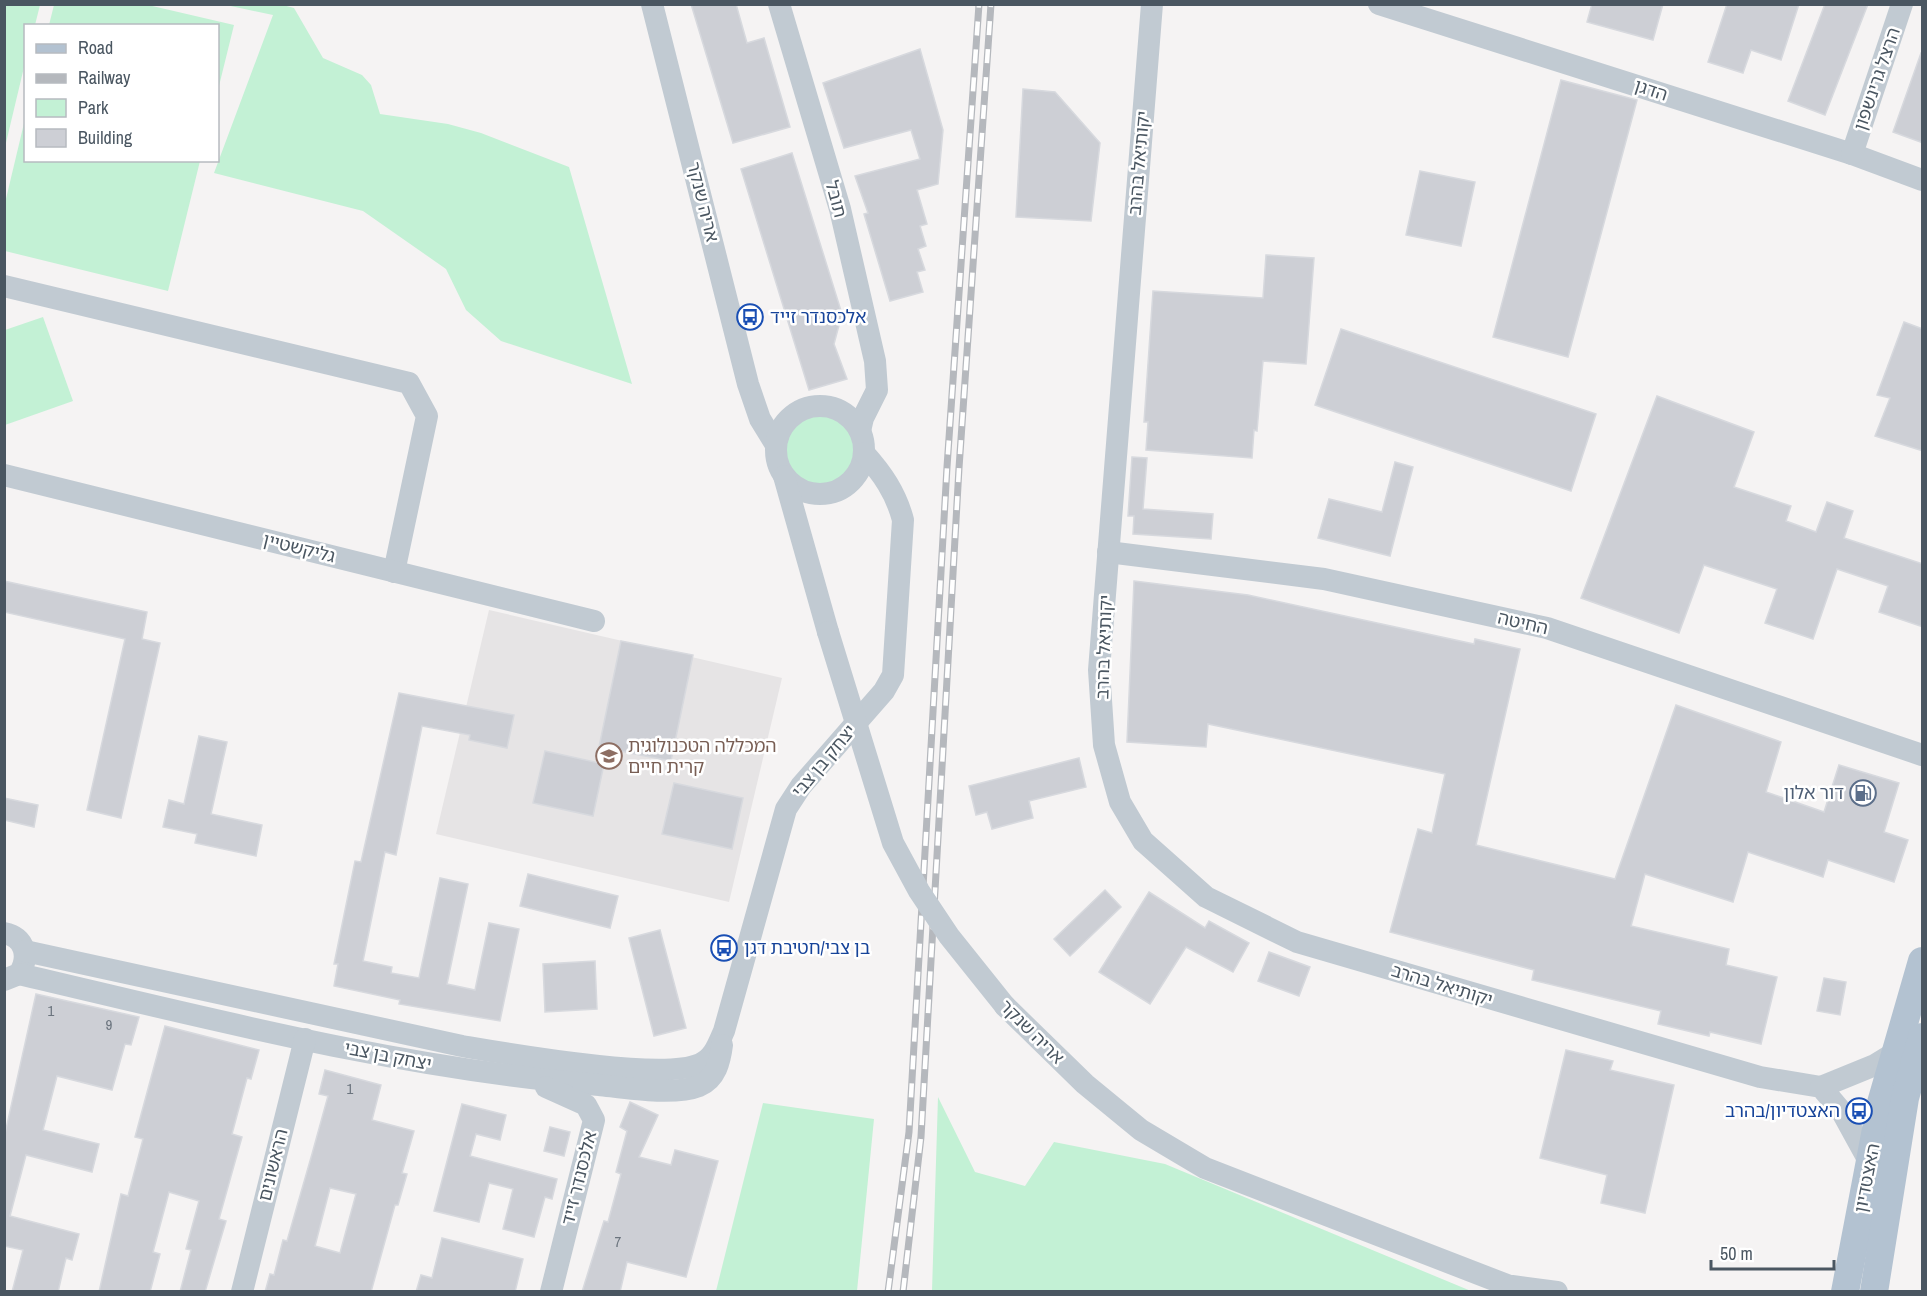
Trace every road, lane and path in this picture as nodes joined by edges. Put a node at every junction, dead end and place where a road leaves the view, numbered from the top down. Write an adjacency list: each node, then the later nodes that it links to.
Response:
1 (652, 4): 10 (street, אריה שנקר)
2 (779, 4): 9 (street, תובל)
3 (1152, 4): 20 (street, יקותיאל בהרב)
4 (1379, 4): 6 (street, הדגן)
5 (1902, 4): 6 (street, הרצל גרינשפון)
6 (1852, 154): 7 (street, הדגן)
7 (1923, 180)
8 (4, 286): 21 (street)
9 (875, 397): 11 (street); 13 (street, תובל)
10 (752, 400): 12 (street); 14 (street, אריה שנקר)
11 (836, 409): 12 (street); 13 (street)
12 (790, 418): 14 (street)
13 (862, 442): 17 (street); 18 (street, יצחק בן צבי)
14 (776, 445): 16 (street)
15 (4, 476): 21 (street, גליקשטיין)
16 (784, 476): 17 (street); 19 (street, אריה שנקר)
17 (840, 488): 18 (street); 19 (street)
18 (895, 496): 28 (street, יצחק בן צבי)
19 (803, 543): 35 (street, אריה שנקר, bridge)
20 (1108, 552): 23 (street, החיטה); 33 (street, יקותיאל בהרב)
21 (394, 572): 22 (street, גליקשטיין)
22 (594, 621)
23 (1923, 755)
24 (4, 933): 25 (street)
25 (25, 951): 27 (street); 28 (street, יצחק בן צבי)
26 (1923, 961): 31 (main road, האצטדיון)
27 (12, 977): 30 (street, יצחק בן צבי)
28 (724, 1031): 32 (street, יצחק בן צבי)
29 (1923, 1037): 40 (main road, האצטדיון)
30 (305, 1039): 32 (street, יצחק בן צבי); 36 (street, הראשונים)
31 (1893, 1054): 33 (street); 34 (main road, האצטדיון)
32 (516, 1078): 37 (street, אלכסנדר זייד)
33 (1821, 1087): 34 (street)
34 (1870, 1163): 39 (main road, האצטדיון)
35 (1518, 1289): 38 (street, אריה שנקר)
36 (242, 1292)
37 (551, 1292)
38 (1557, 1292)
39 (1845, 1292)
40 (1874, 1292)

